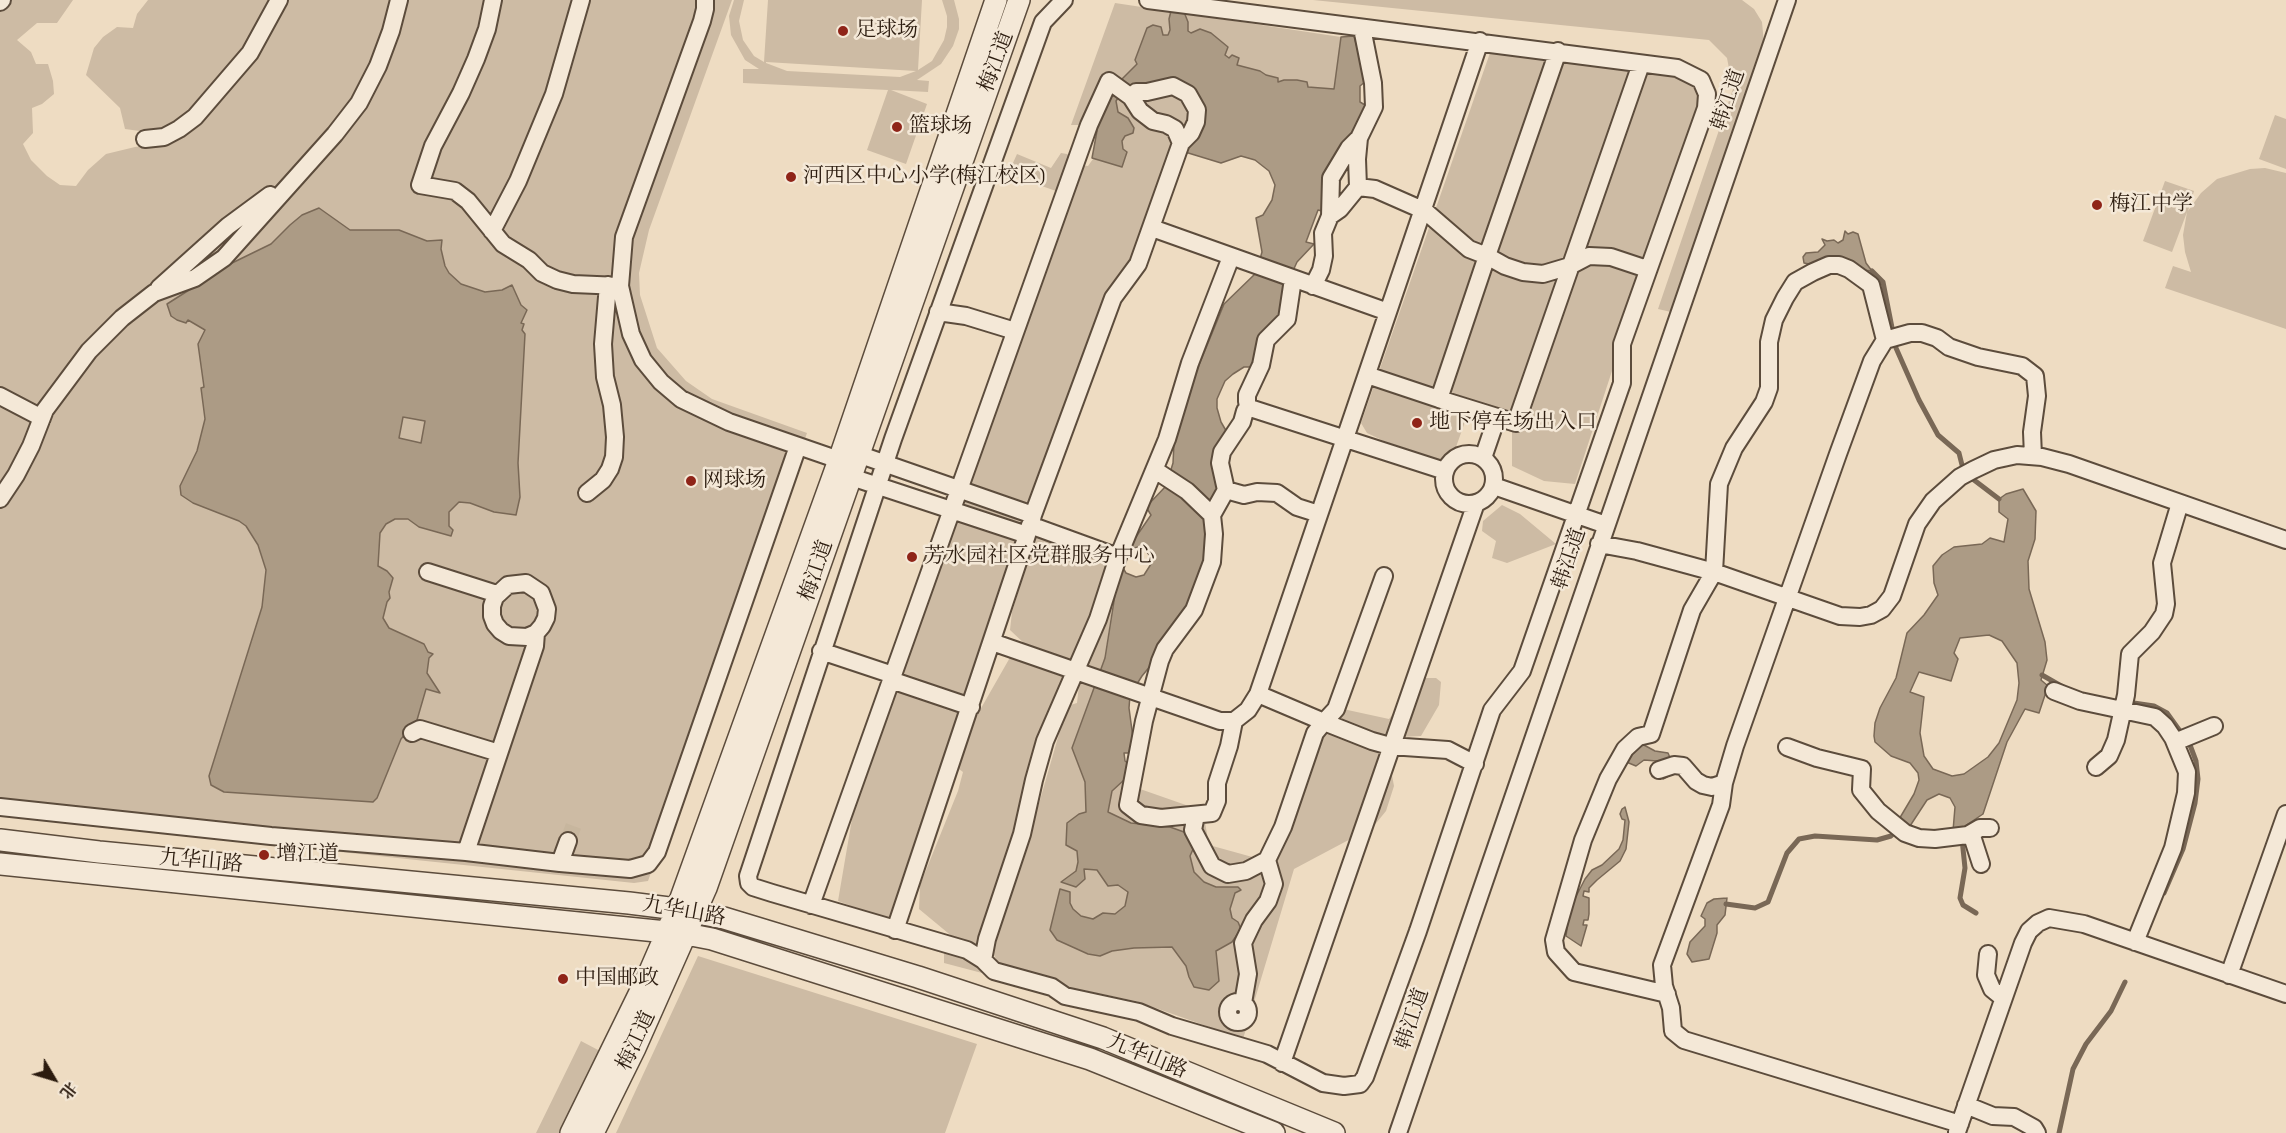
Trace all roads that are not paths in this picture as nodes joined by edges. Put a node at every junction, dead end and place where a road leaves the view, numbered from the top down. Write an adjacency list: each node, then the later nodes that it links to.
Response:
1 (279, 0): 17 (street)
2 (399, 0): 39 (street)
3 (493, 0): 23 (street)
4 (581, 0): 23 (street)
5 (705, 0): 29 (street)
6 (996, 0): 45 (street, 梅江道)
7 (1020, 0): 45 (street, 梅江道)
8 (1064, 0): 31 (street)
9 (1149, 0): 11 (street)
10 (1787, 0): 62 (street, 韩江道)
11 (1362, 28): 12 (street); 16 (street)
12 (1480, 41): 13 (street); 20 (street)
13 (1558, 51): 14 (street); 24 (street)
14 (1641, 64): 26 (street); 27 (street)
15 (1123, 91): 18 (street); 18 (street); 33 (street)
16 (1359, 138): 19 (street); 21 (street)
17 (145, 139)
18 (1181, 142): 22 (street)
19 (1358, 187): 20 (street); 21 (street)
20 (1423, 210): 24 (street); 32 (street)
21 (1330, 216): 30 (street)
22 (1152, 228): 25 (street); 61 (street)
23 (492, 231): 29 (street)
24 (1487, 256): 26 (street); 37 (street)
25 (1231, 257): 28 (street); 47 (street)
26 (1570, 266): 27 (street); 40 (street)
27 (1647, 269): 60 (street)
28 (1293, 279): 30 (street); 38 (street)
29 (614, 286): 42 (street); 53 (street)
30 (1313, 286): 32 (street)
31 (938, 312): 33 (street); 46 (street)
32 (1388, 312): 35 (street)
33 (1016, 331): 51 (street)
34 (1892, 338): 43 (street); 67 (street); 70 (street)
35 (1367, 375): 37 (street); 41 (street)
36 (0, 396): 39 (street)
37 (1439, 399): 40 (street)
38 (1248, 407): 41 (street); 52 (street)
39 (42, 417): 54 (street)
40 (1497, 417): 44 (street)
41 (1345, 438): 48 (street); 58 (street)
42 (798, 446): 45 (street); 102 (street)
43 (2033, 456): 56 (street); 70 (street)
44 (1483, 458): 48 (street); 50 (street)
45 (845, 462): 46 (street); 49 (street); 106 (street, 梅江道)
46 (885, 463): 49 (street); 51 (street)
47 (1155, 470): 59 (street); 65 (street)
48 (1445, 471): 55 (street)
49 (877, 485): 57 (street); 73 (street)
50 (1494, 486): 55 (street); 60 (street)
51 (959, 489): 57 (street); 61 (street)
52 (1227, 490): 58 (street); 59 (street)
53 (587, 493)
54 (0, 498)
55 (1476, 503): 86 (street)
56 (2180, 503): 63 (street); 79 (street)
57 (952, 510): 61 (street); 75 (street)
58 (1319, 514): 77 (street)
59 (1212, 515): 78 (street)
60 (1575, 515): 62 (street); 89 (street)
61 (1030, 525): 65 (street); 72 (street)
62 (1606, 525): 64 (street, 韩江道)
63 (2286, 540)
64 (1599, 544): 67 (street); 124 (street, 韩江道)
65 (1118, 557): 74 (street)
66 (428, 572): 69 (street)
67 (1714, 572): 70 (street); 113 (street)
68 (1384, 576): 82 (street)
69 (497, 594): 71 (street); 71 (street)
70 (1788, 598): 92 (street)
71 (536, 633): 88 (street)
72 (992, 642): 74 (street); 80 (street)
73 (821, 651): 75 (street); 105 (street)
74 (1076, 671): 78 (street); 111 (street)
75 (892, 678): 80 (street); 105 (street)
76 (2054, 691): 79 (street)
77 (1258, 694): 81 (street); 82 (street)
78 (1144, 695): 81 (street); 95 (street)
79 (2124, 704): 85 (street); 90 (street)
80 (971, 707): 107 (street)
81 (1234, 721): 95 (street)
82 (1324, 722): 86 (street); 101 (street)
83 (2214, 726): 85 (street)
84 (412, 733): 88 (street)
85 (2175, 742): 109 (street)
86 (1390, 746): 89 (street); 117 (street)
87 (1786, 747): 97 (street)
88 (499, 753): 100 (street)
89 (1475, 764): 117 (street)
90 (2096, 767)
91 (1666, 768): 92 (street)
92 (1724, 783): 113 (street)
93 (0, 807): 100 (street)
94 (2286, 814): 112 (street)
95 (1196, 815): 101 (street)
96 (1990, 828): 97 (street)
97 (1964, 835): 104 (street)
98 (0, 840): 106 (street, 九华山路)
99 (568, 841): 102 (street)
100 (466, 852): 102 (street)
101 (1267, 860): 116 (street)
102 (560, 863)
103 (0, 864): 108 (street, 九华山路)
104 (1981, 864)
105 (811, 905): 107 (street)
106 (686, 910): 108 (street, 梅江道); 123 (street, 九华山路)
107 (895, 930): 111 (street)
108 (677, 933): 120 (street, 梅江道); 121 (street, 梅江道); 122 (street, 九华山路)
109 (2135, 942): 112 (street); 115 (street)
110 (1988, 954): 115 (street)
111 (983, 960): 116 (street)
112 (2229, 975): 114 (street)
113 (1667, 994): 119 (street)
114 (2286, 994)
115 (2003, 998): 118 (street)
116 (1229, 1042): 117 (street)
117 (1282, 1063)
118 (1966, 1105): 119 (street); 125 (street)
119 (1958, 1128)
120 (571, 1133)
121 (593, 1133)
122 (1274, 1133)
123 (1334, 1133)
124 (1398, 1133)
125 (2037, 1133)

